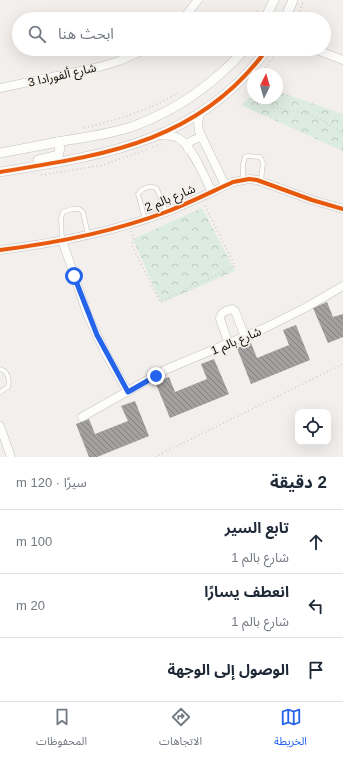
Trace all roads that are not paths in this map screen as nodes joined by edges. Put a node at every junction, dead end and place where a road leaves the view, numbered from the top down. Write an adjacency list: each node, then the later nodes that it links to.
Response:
1 (198, 0): 4 (street)
2 (274, 0): 5 (street)
3 (293, 0): 6 (street)
4 (189, 12)
5 (268, 12)
6 (288, 12)
7 (331, 55): 11 (street)
8 (131, 56): 12 (street, شارع ألفورادا 3)
9 (239, 56): 16 (street)
10 (262, 56): 13 (street)
11 (343, 60)
12 (0, 88)
13 (200, 114): 14 (street); 15 (street)
14 (159, 135): 17 (street); 22 (street)
15 (202, 138): 17 (street); 19 (street)
16 (57, 142): 18 (street); 21 (street)
17 (187, 145): 20 (street)
18 (0, 152)
19 (212, 158): 20 (street); 25 (street)
20 (199, 166): 26 (street)
21 (0, 168)
22 (0, 172)
23 (243, 179): 24 (street, شارع بالم 2); 24 (lane); 25 (street, شارع بالم 2)
24 (261, 182): 27 (street, شارع بالم 2)
25 (225, 185): 26 (street, شارع بالم 2)
26 (212, 192): 28 (street, شارع بالم 2)
27 (343, 209)
28 (166, 212): 29 (street, شارع بالم 2); 29 (lane)
29 (145, 219): 30 (street, شارع بالم 2)
30 (88, 235): 31 (street, شارع بالم 2); 31 (lane)
31 (62, 240): 32 (street, شارع بالم 2); 38 (street)
32 (0, 250)
33 (343, 286): 34 (street, شارع بالم 1)
34 (245, 337): 35 (street, شارع بالم 1); 35 (street)
35 (229, 344): 38 (street, شارع بالم 1)
36 (0, 369): 37 (lane)
37 (0, 392)
38 (128, 392): 39 (street, شارع بالم 1)
39 (82, 418)
40 (0, 426): 41 (street)
41 (11, 457)

